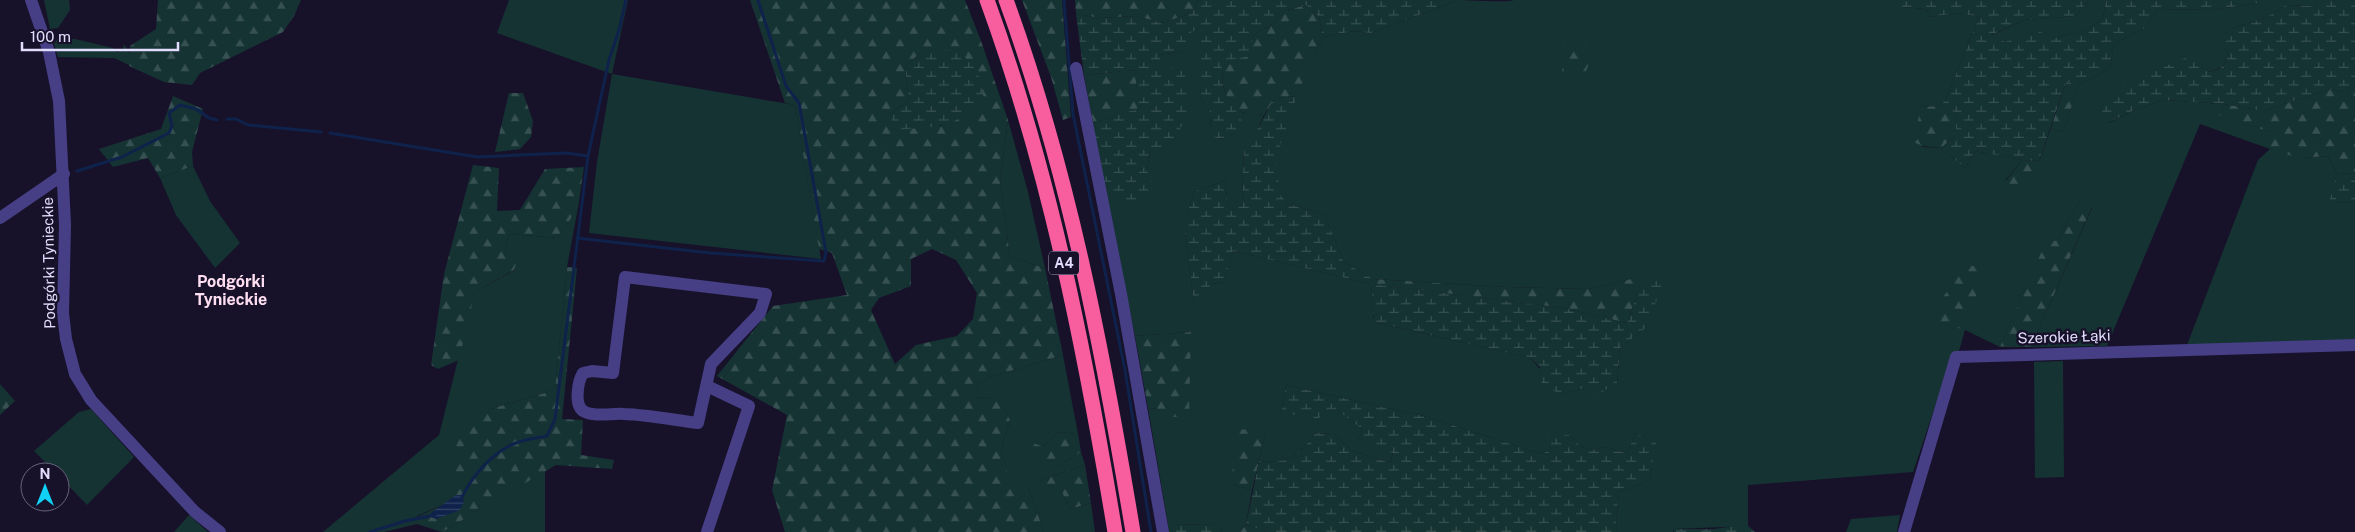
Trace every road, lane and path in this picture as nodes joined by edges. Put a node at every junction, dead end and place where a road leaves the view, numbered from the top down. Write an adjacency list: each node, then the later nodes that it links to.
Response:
1 (31, 0): 5 (street, Podgórki Tynieckie)
2 (986, 0): 11 (highway, A4)
3 (1006, 0): 12 (highway, A4)
4 (1076, 68): 13 (street)
5 (64, 174): 6 (street); 9 (street, Podgórki Tynieckie)
6 (0, 218)
7 (2355, 346): 14 (street, Szerokie Łąki)
8 (707, 386): 8 (street); 10 (street)
9 (220, 532)
10 (707, 532)
11 (1115, 532)
12 (1133, 532)
13 (1163, 532)
14 (1904, 532)

